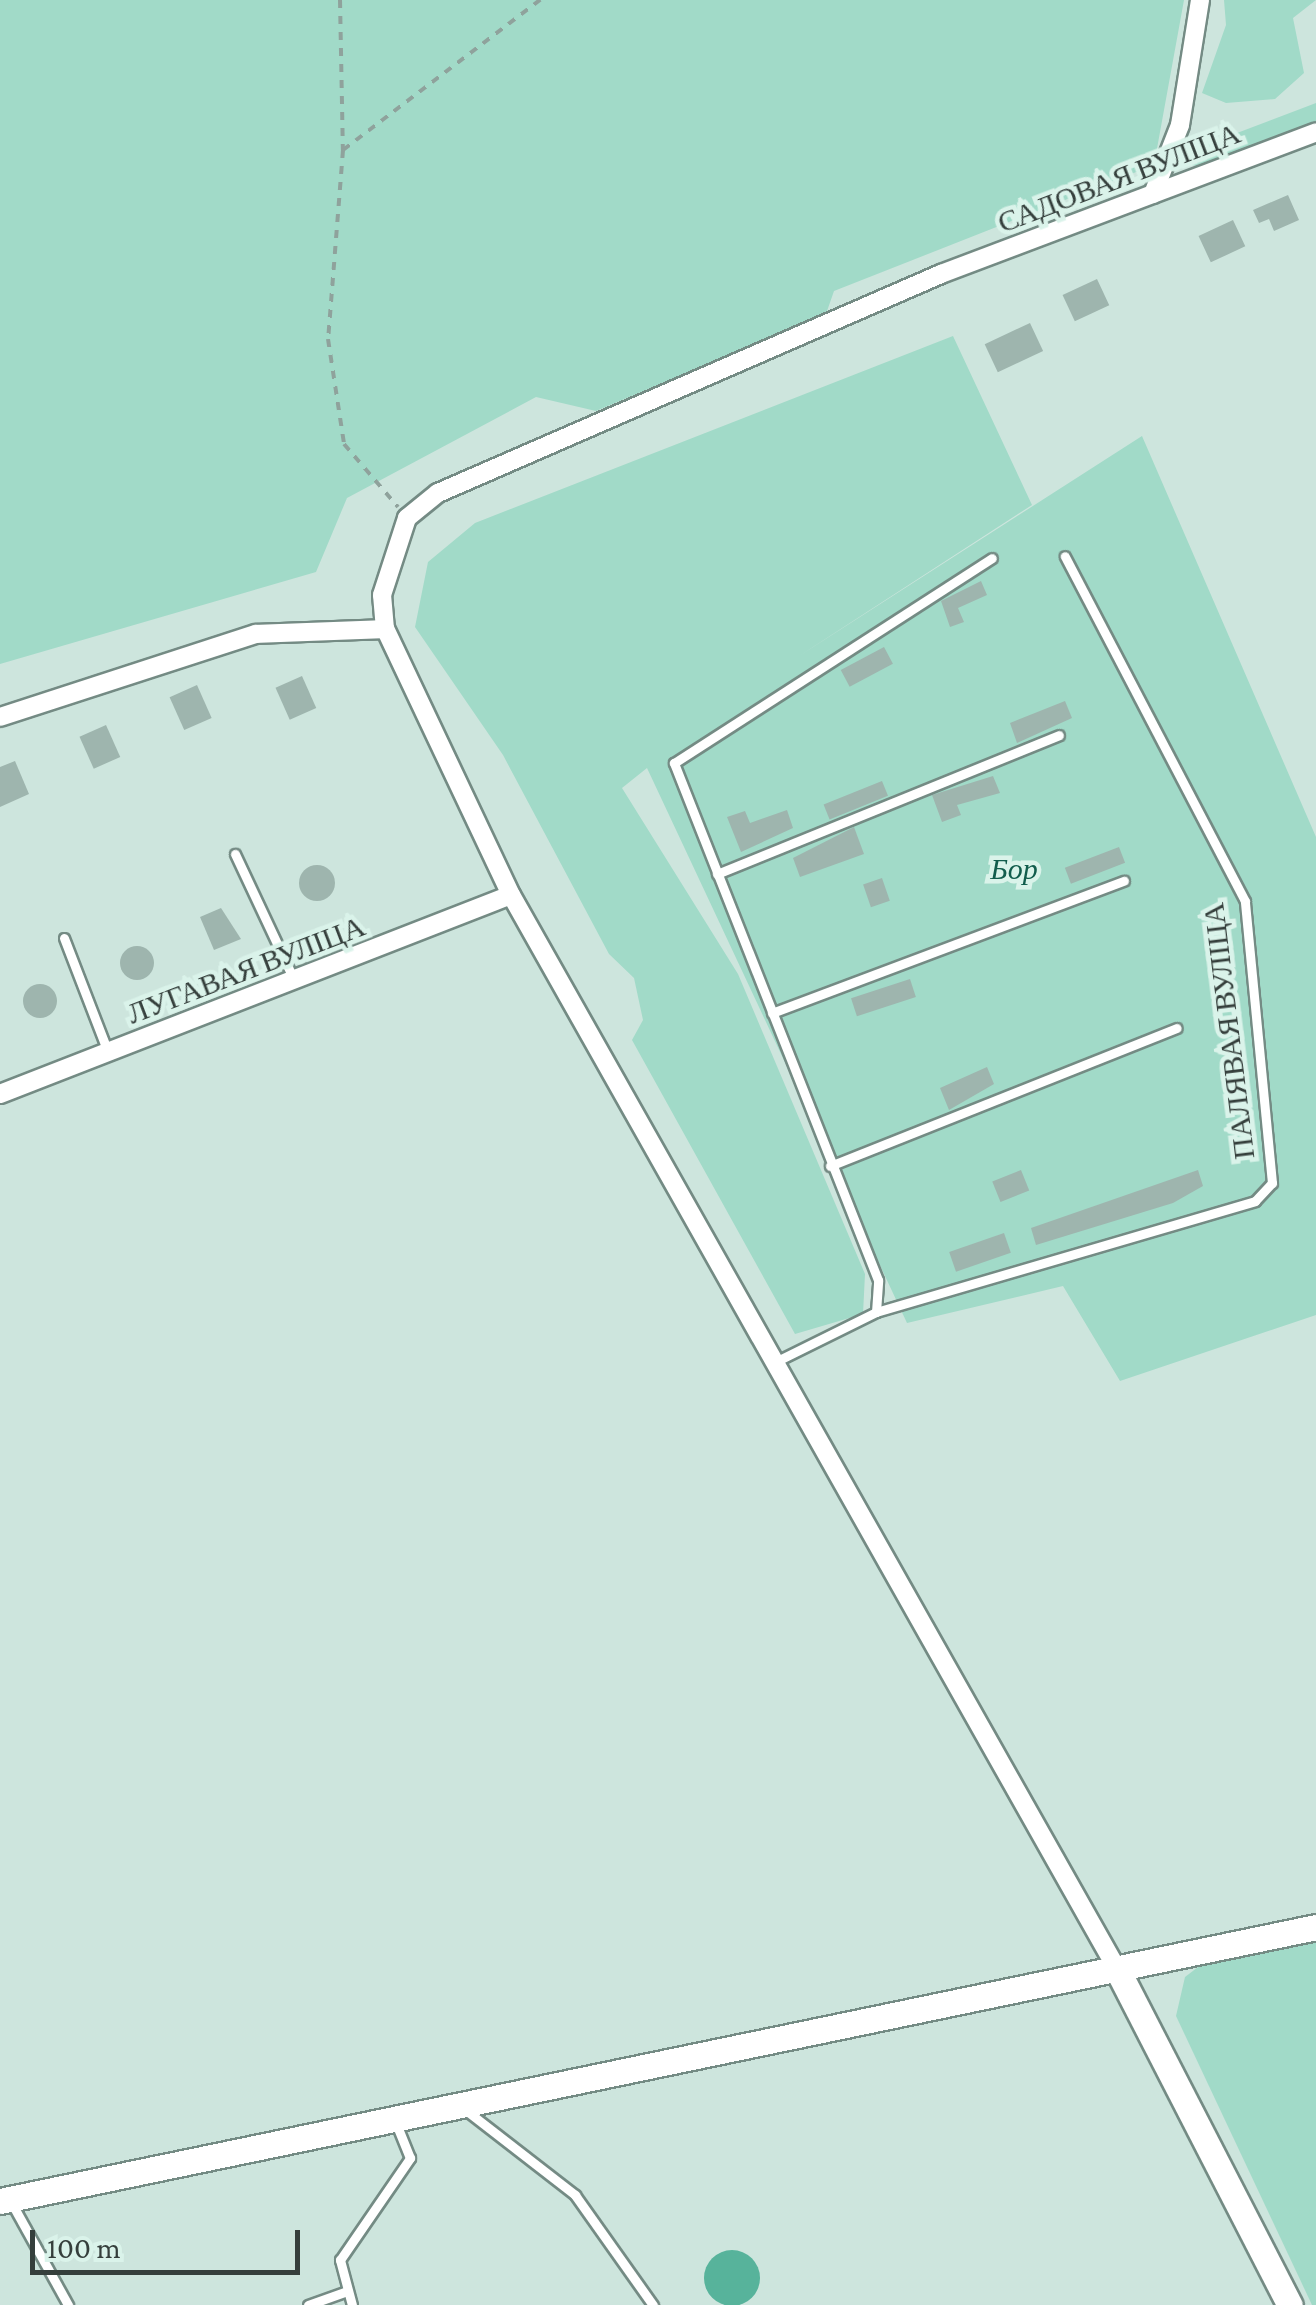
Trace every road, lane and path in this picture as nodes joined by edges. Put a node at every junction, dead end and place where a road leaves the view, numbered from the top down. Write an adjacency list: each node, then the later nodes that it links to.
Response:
1 (340, 0): 5 (path)
2 (540, 0): 5 (path)
3 (1200, 0): 6 (street)
4 (1316, 132): 6 (street, САДОВАЯ ВУЛІЦА)
5 (343, 150): 7 (path)
6 (1153, 194): 7 (street, САДОВАЯ ВУЛІЦА)
7 (407, 518): 10 (street)
8 (1065, 556): 24 (lane, ПАЛЯВАЯ ВУЛІЦА)
9 (992, 558): 14 (lane)
10 (385, 629): 11 (street); 16 (street)
11 (0, 717)
12 (1059, 735): 14 (lane)
13 (235, 854): 18 (lane)
14 (717, 874): 19 (lane)
15 (1124, 881): 19 (lane)
16 (511, 895): 18 (street, ЛУГАВАЯ ВУЛІЦА); 25 (street)
17 (64, 938): 21 (lane)
18 (296, 983): 21 (street, ЛУГАВАЯ ВУЛІЦА)
19 (772, 1014): 23 (lane)
20 (1176, 1028): 23 (lane)
21 (108, 1052): 22 (street, ЛУГАВАЯ ВУЛІЦА)
22 (0, 1094)
23 (830, 1166): 24 (lane)
24 (876, 1312): 25 (lane)
25 (772, 1364): 27 (street)
26 (1316, 1927): 27 (street)
27 (1118, 1969): 28 (street); 36 (street)
28 (457, 2103): 29 (street); 35 (lane)
29 (386, 2118): 30 (street); 31 (lane)
30 (5, 2200): 32 (lane)
31 (347, 2291): 33 (lane); 34 (lane)
32 (68, 2305)
33 (308, 2305)
34 (352, 2305)
35 (653, 2305)
36 (1290, 2305)

